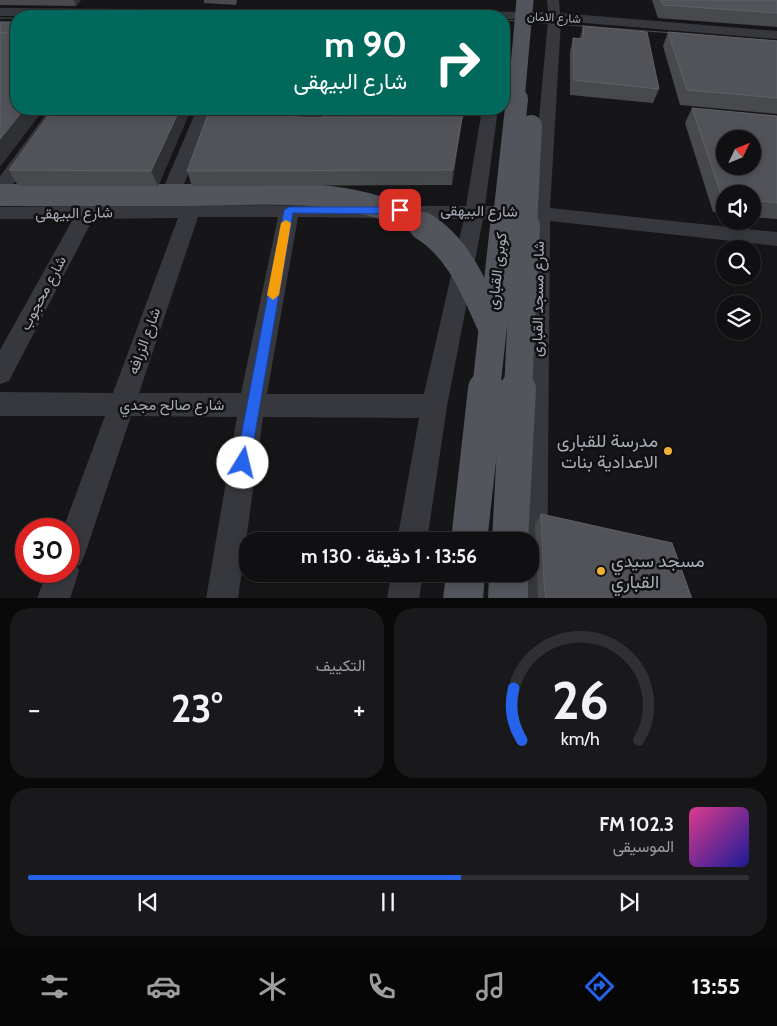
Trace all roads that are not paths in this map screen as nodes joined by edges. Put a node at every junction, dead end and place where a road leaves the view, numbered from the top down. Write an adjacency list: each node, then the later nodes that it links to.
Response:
1 (510, 14): 2 (street, شارع الامان)
2 (552, 16): 3 (street, شارع الامان); 17 (street, شارع مسجد القبارى); 29 (main road, كوبرى القبارى, bridge)
3 (777, 35)
4 (632, 36): 6 (street)
5 (510, 46): 20 (main road, كوبرى القبارى, bridge)
6 (777, 48)
7 (54, 115): 10 (street)
8 (203, 115): 15 (street)
9 (489, 115): 13 (street)
10 (0, 189)
11 (0, 195): 20 (main road, bridge)
12 (289, 210): 13 (street, شارع البيهقى); 16 (street, شارع البيهقى); 24 (street)
13 (474, 211): 17 (street, شارع البيهقى); 25 (street)
14 (87, 212): 15 (street, شارع البيهقى); 18 (street, شارع البيهقى); 21 (street, شارع محجوب)
15 (163, 212): 16 (street, شارع البيهقى)
16 (190, 212): 23 (street, شارع الزرافه)
17 (540, 212): 19 (street, شارع البيهقى); 39 (street, شارع مسجد القبارى)
18 (0, 213)
19 (777, 239)
20 (491, 325): 28 (main road, كوبرى القبارى, bridge)
21 (0, 373)
22 (0, 404): 23 (street, شارع صالح مجدي)
23 (121, 405): 24 (street, شارع صالح مجدي); 26 (street, شارع الزرافه)
24 (252, 405): 25 (street, شارع صالح مجدي); 35 (street)
25 (434, 406): 27 (street)
26 (80, 522)
27 (413, 532)
28 (470, 532)
29 (511, 532)
30 (406, 582): 36 (street)
31 (465, 582): 37 (main road)
32 (509, 582): 38 (main road)
33 (59, 583): 34 (street)
34 (53, 598)
35 (222, 598)
36 (403, 598)
37 (463, 598)
38 (508, 598)
39 (531, 598)

